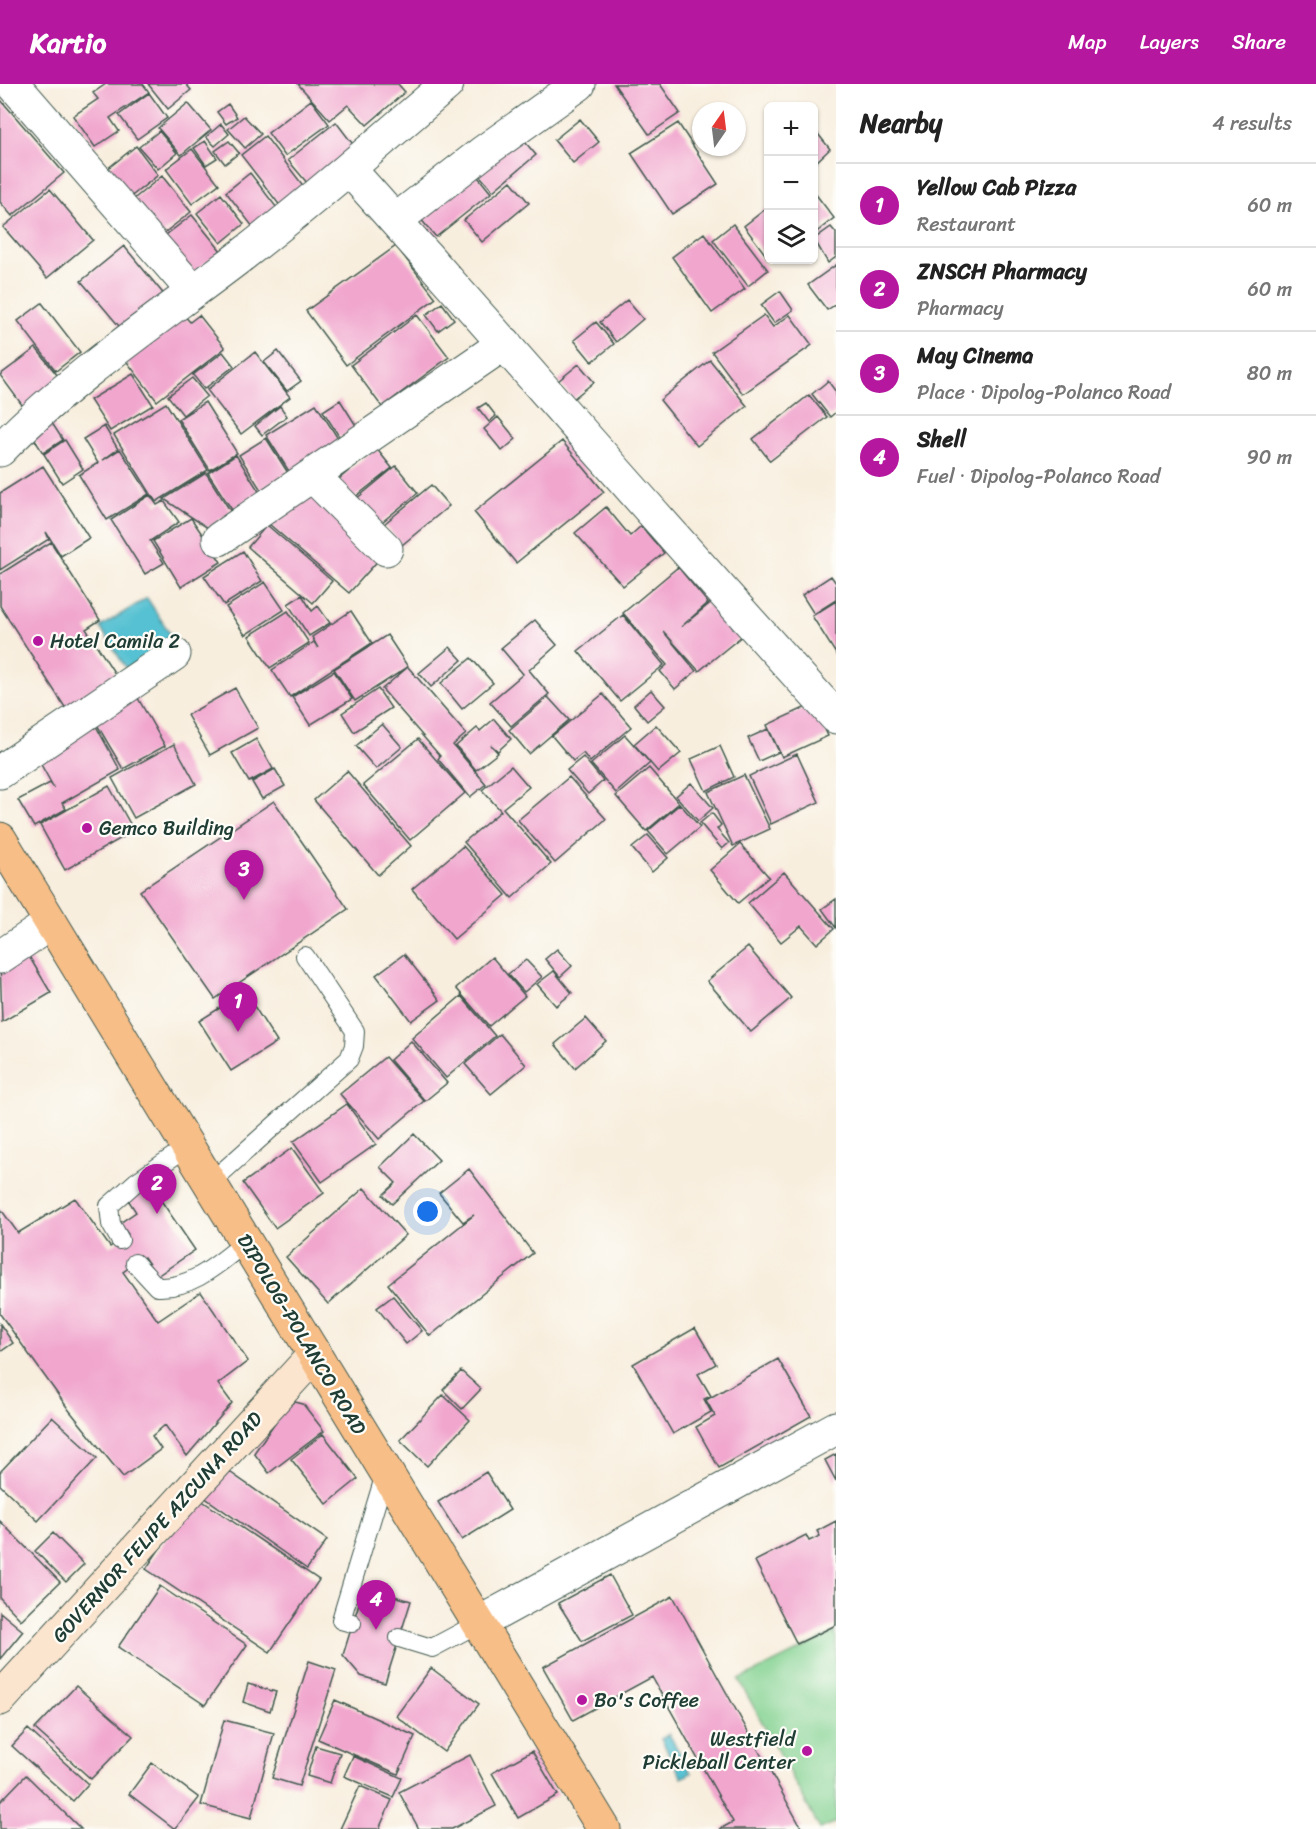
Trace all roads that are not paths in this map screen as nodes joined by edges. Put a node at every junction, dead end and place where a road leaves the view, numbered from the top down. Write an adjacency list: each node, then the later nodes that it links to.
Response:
1 (13, 84): 6 (street)
2 (447, 84): 4 (street)
3 (579, 84): 5 (street)
4 (349, 169): 5 (street); 6 (street)
5 (396, 220): 7 (street)
6 (193, 291): 8 (street)
7 (505, 343): 9 (street); 13 (street)
8 (0, 450)
9 (313, 476): 10 (street); 11 (street)
10 (219, 539)
11 (386, 549)
12 (174, 654): 14 (street)
13 (836, 717)
14 (0, 772)
15 (0, 839): 16 (highway, DIPOLOG-POLANCO ROAD)
16 (51, 923): 18 (street); 19 (highway, DIPOLOG-POLANCO ROAD)
17 (305, 956): 20 (lane)
18 (0, 957)
19 (187, 1147): 20 (highway, DIPOLOG-POLANCO ROAD); 21 (lane)
20 (210, 1183): 22 (highway, DIPOLOG-POLANCO ROAD)
21 (120, 1240)
22 (246, 1242): 23 (lane); 24 (highway, DIPOLOG-POLANCO ROAD)
23 (135, 1263)
24 (315, 1354): 26 (highway, DIPOLOG-POLANCO ROAD); 30 (street, GOVERNOR FELIPE AZCUNA ROAD)
25 (836, 1428): 28 (street)
26 (386, 1471): 27 (lane); 28 (highway, DIPOLOG-POLANCO ROAD)
27 (352, 1623)
28 (479, 1623): 29 (lane); 31 (highway, DIPOLOG-POLANCO ROAD)
29 (399, 1638)
30 (0, 1699)
31 (604, 1829)

